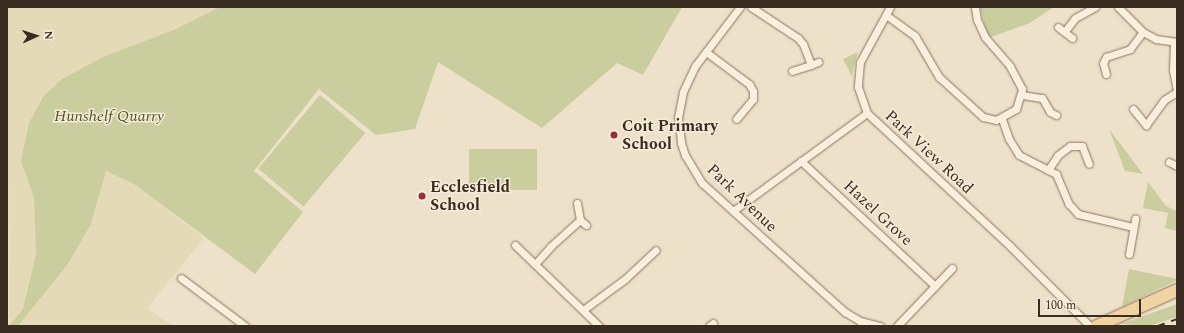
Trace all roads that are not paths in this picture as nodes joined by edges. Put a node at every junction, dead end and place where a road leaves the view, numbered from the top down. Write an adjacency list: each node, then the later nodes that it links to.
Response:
1 (740, 7): 13 (street, Park Avenue)
2 (751, 7): 15 (street)
3 (890, 7): 7 (street)
4 (975, 7): 19 (street)
5 (1095, 7): 9 (street)
6 (1118, 7): 10 (street)
7 (886, 15): 21 (street); 24 (street)
8 (1058, 27): 9 (street)
9 (1065, 31): 11 (street)
10 (1143, 32): 12 (street); 17 (street)
11 (1072, 38)
12 (1176, 42): 18 (street)
13 (706, 52): 23 (street); 31 (street, Park Avenue)
14 (818, 62): 15 (street)
15 (810, 65): 16 (street)
16 (792, 71)
17 (1106, 74)
18 (1177, 91): 20 (street)
19 (1022, 95): 22 (street); 24 (street)
20 (1133, 109)
21 (867, 113): 25 (street, Park View Road); 49 (street, Park View Road)
22 (1056, 115)
23 (736, 119)
24 (1002, 119): 29 (street)
25 (801, 161): 31 (street, Park View Road); 42 (street, Hazel Grove)
26 (1170, 162): 28 (street)
27 (1088, 164): 29 (street)
28 (1177, 166)
29 (1048, 170): 35 (street)
30 (577, 203): 33 (street)
31 (733, 211): 47 (street, Park Avenue)
32 (1135, 219): 35 (street)
33 (580, 220): 34 (street); 39 (street)
34 (586, 225)
35 (1133, 227): 38 (street)
36 (515, 245): 39 (street)
37 (656, 250): 44 (street)
38 (1129, 254)
39 (535, 264): 44 (street)
40 (952, 268): 42 (street)
41 (181, 278): 45 (street)
42 (935, 286): 48 (street)
43 (1177, 290): 50 (main road)
44 (583, 310): 46 (street)
45 (245, 326)
46 (599, 326)
47 (880, 326)
48 (897, 326)
49 (1090, 326)
50 (1097, 326)

